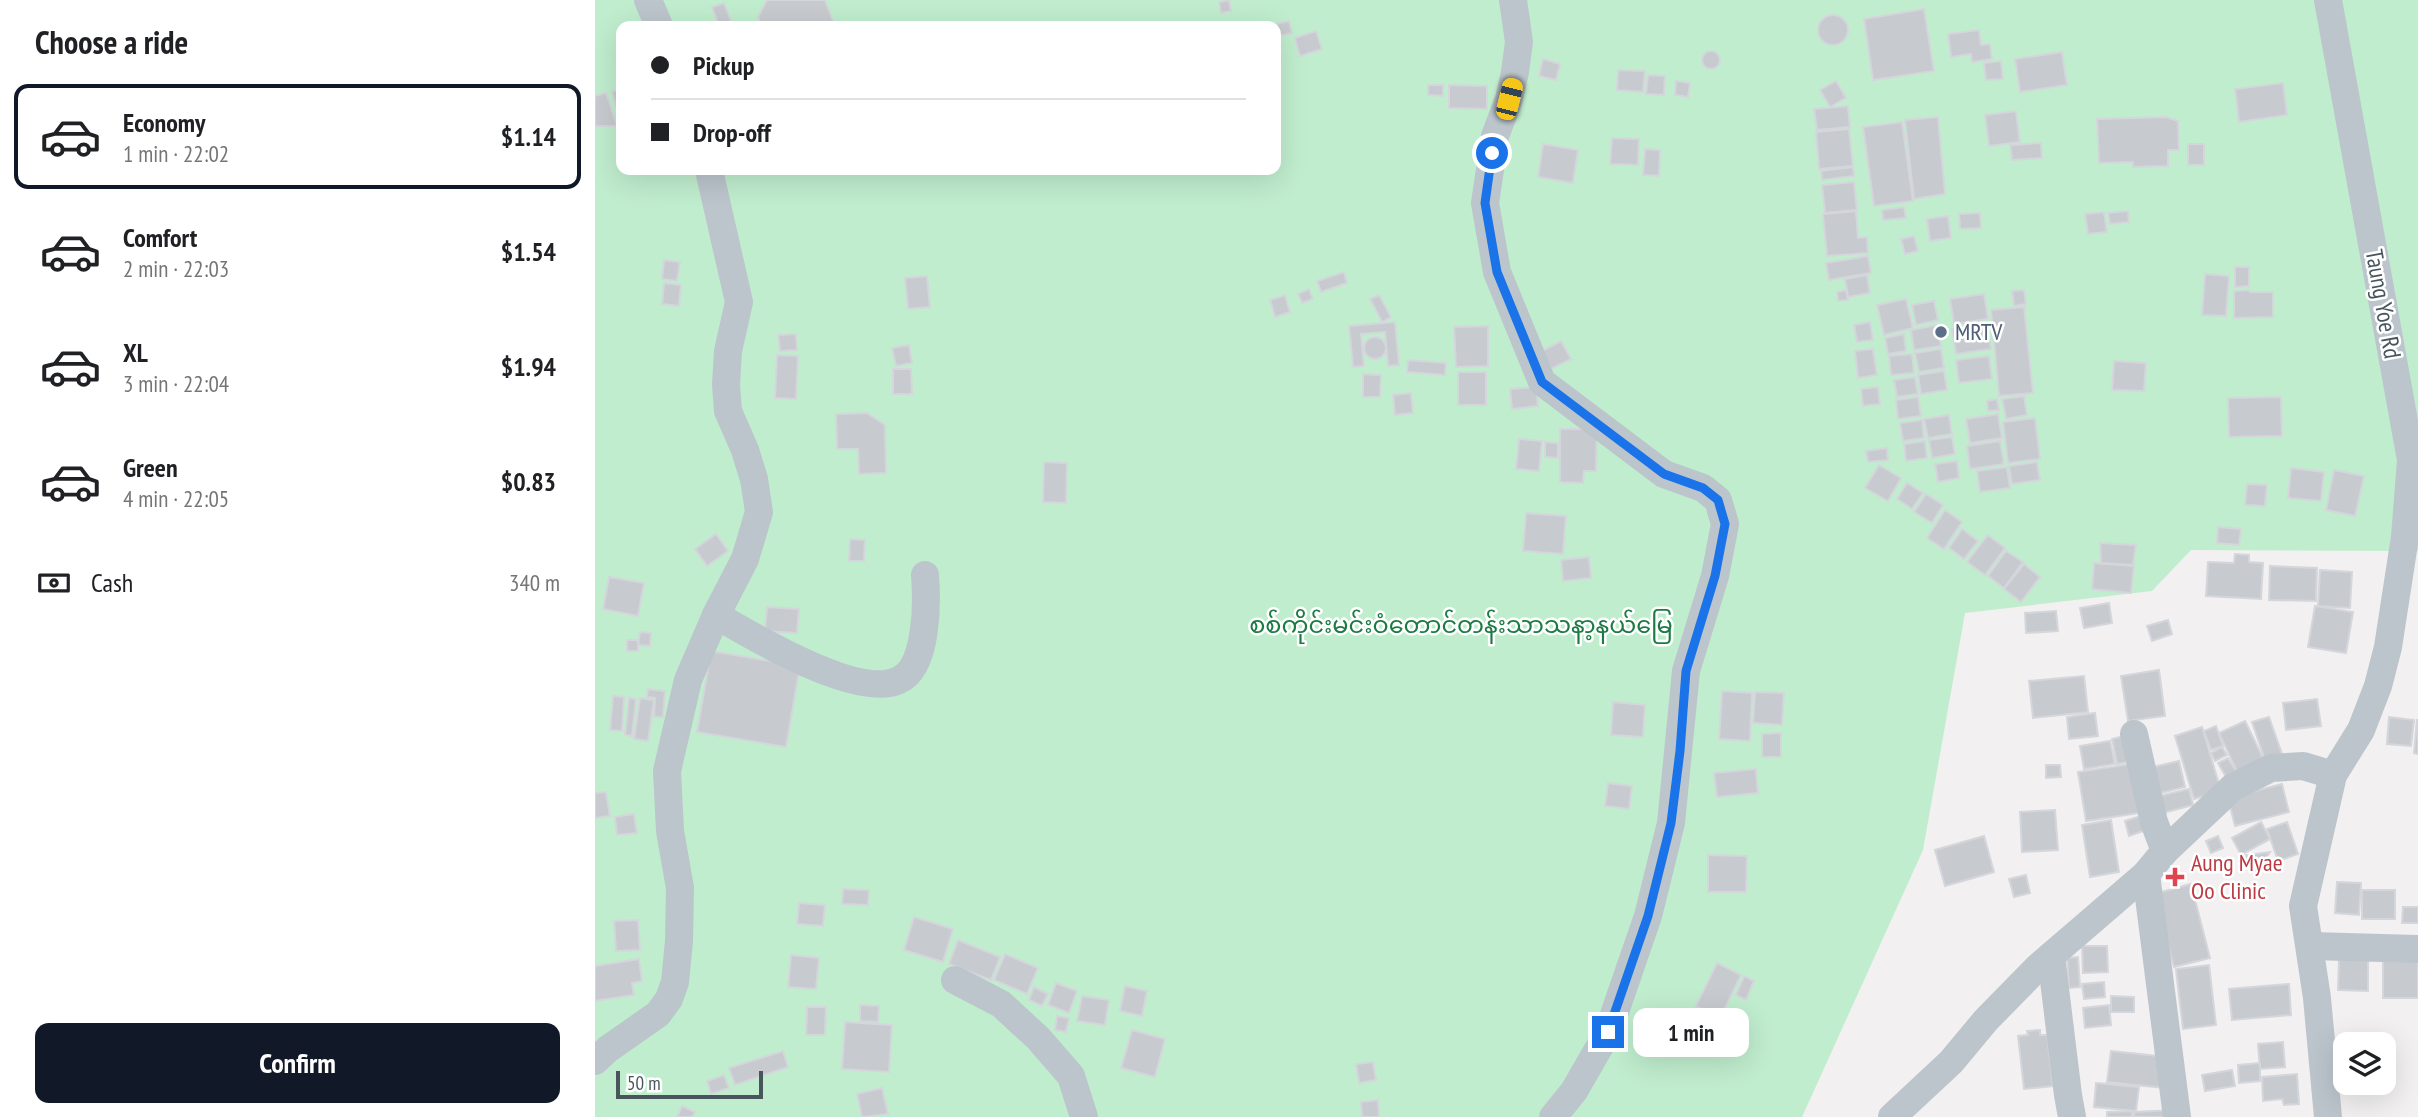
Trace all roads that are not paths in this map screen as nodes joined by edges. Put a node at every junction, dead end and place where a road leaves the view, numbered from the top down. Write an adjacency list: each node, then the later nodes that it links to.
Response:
1 (648, 0): 4 (street)
2 (1513, 0): 21 (street)
3 (2328, 0): 6 (street, Taung Yoe Rd)
4 (657, 21)
5 (710, 175): 9 (street)
6 (2409, 572): 10 (street, Taung Yoe Rd)
7 (925, 575): 9 (street)
8 (2418, 609): 10 (street)
9 (716, 615): 19 (street)
10 (2388, 647): 12 (street, Taung Yoe Rd)
11 (2134, 734): 13 (street)
12 (2333, 775): 13 (street); 15 (street, Taung Yoe Rd)
13 (2165, 851): 14 (street)
14 (2146, 874): 17 (street); 24 (street)
15 (2311, 946): 16 (street); 25 (street, Taung Yoe Rd)
16 (2418, 949)
17 (2051, 956): 22 (street); 23 (street)
18 (955, 980): 20 (street)
19 (595, 1061)
20 (1084, 1117)
21 (1553, 1117)
22 (1892, 1117)
23 (2072, 1117)
24 (2177, 1117)
25 (2328, 1117)

